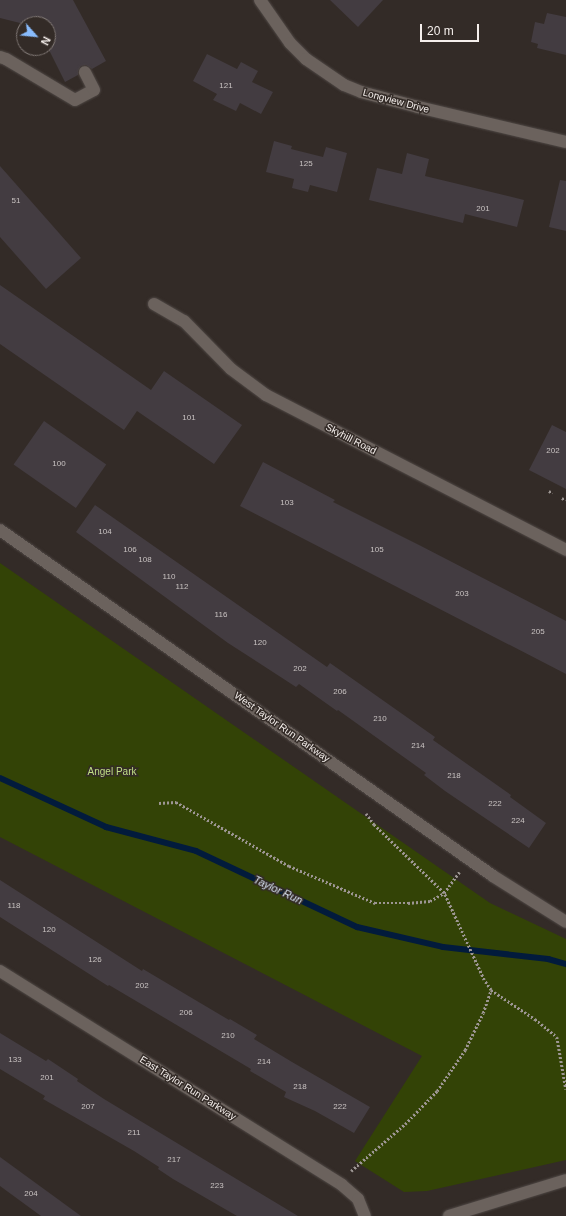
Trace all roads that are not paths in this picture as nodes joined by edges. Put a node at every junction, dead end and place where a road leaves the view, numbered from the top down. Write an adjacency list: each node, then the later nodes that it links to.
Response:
1 (260, 0): 4 (street, Longview Drive)
2 (0, 57): 3 (street)
3 (85, 72)
4 (566, 142)
5 (154, 304): 7 (street, Skyhill Road)
6 (0, 530): 8 (street, West Taylor Run Parkway)
7 (566, 550)
8 (566, 922)
9 (0, 971): 11 (street, East Taylor Run Parkway)
10 (566, 1180): 12 (street)
11 (365, 1216)
12 (449, 1216)

